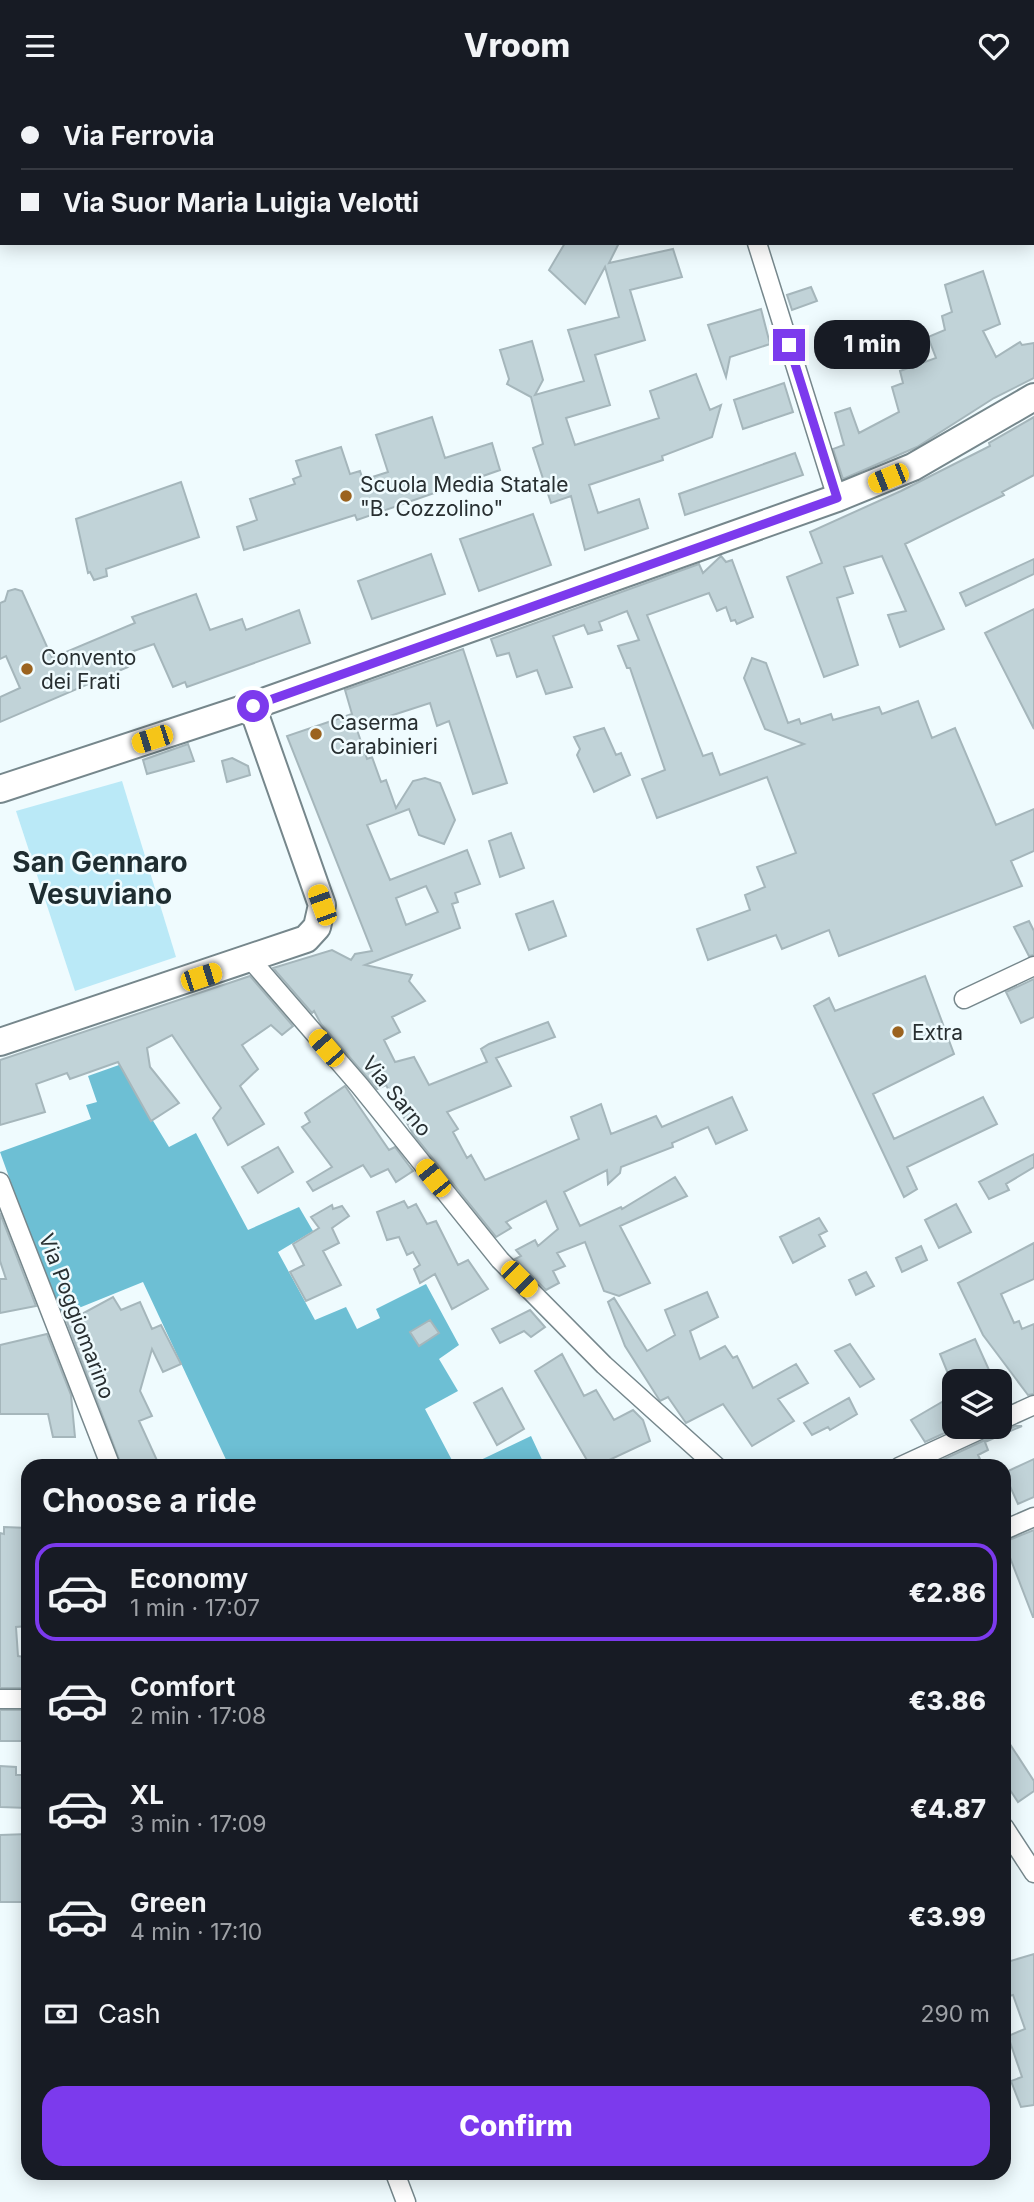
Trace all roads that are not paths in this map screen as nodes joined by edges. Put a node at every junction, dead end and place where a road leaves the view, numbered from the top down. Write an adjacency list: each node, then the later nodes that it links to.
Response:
1 (758, 245): 3 (street)
2 (1034, 397): 3 (main road)
3 (837, 498): 4 (main road)
4 (253, 706): 5 (main road); 6 (main road)
5 (0, 789)
6 (251, 960): 9 (main road); 15 (street, Via Sarno)
7 (1034, 966): 8 (street)
8 (964, 999)
9 (0, 1042)
10 (0, 1182): 14 (street, Via Poggiomarino)
11 (1034, 1405): 12 (street)
12 (1012, 1415)
13 (960, 1439): 16 (street)
14 (108, 1459)
15 (708, 1459)
16 (916, 1459)
17 (1034, 1517): 18 (street)
18 (1011, 1527)
19 (0, 1699): 20 (street)
20 (21, 1699)
21 (1011, 1838): 22 (street)
22 (1034, 1873)
23 (398, 2180): 24 (street)
24 (407, 2202)

